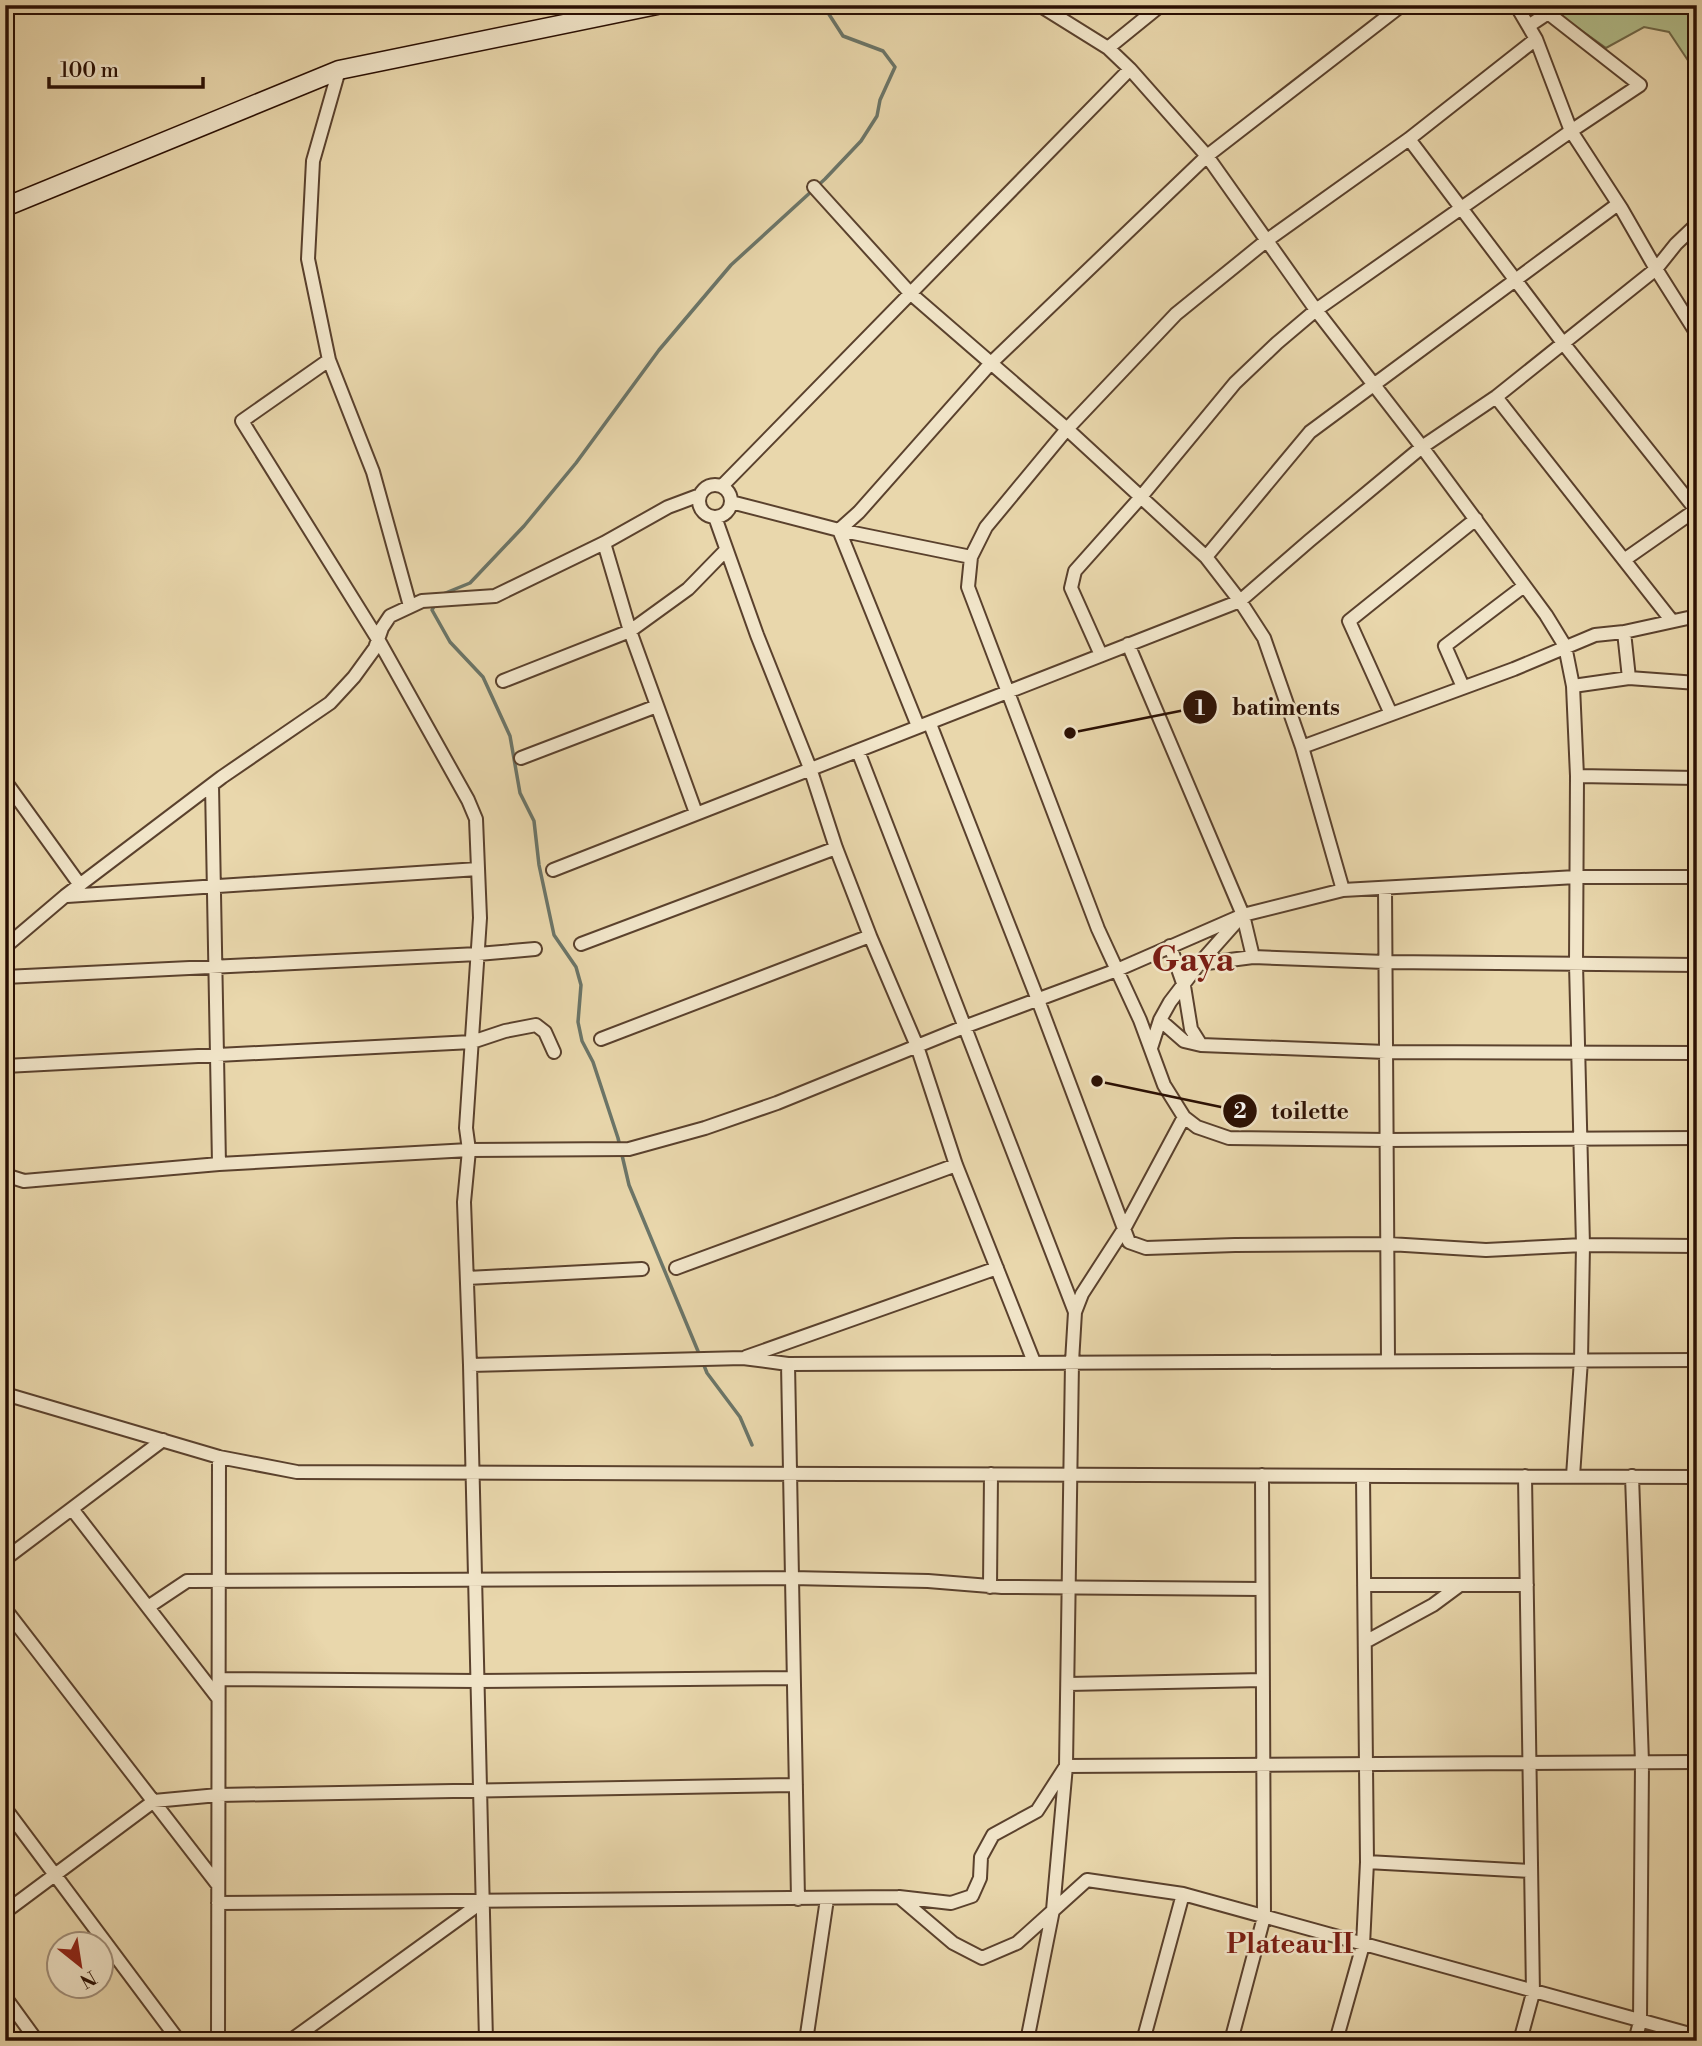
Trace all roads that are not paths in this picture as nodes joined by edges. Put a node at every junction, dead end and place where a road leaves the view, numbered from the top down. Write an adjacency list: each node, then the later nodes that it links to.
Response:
1 (657, 5): 10 (street)
2 (1039, 5): 8 (street)
3 (1161, 5): 8 (street)
4 (1402, 5): 13 (street)
5 (1516, 5): 6 (street)
6 (1530, 25): 7 (street); 11 (street)
7 (1536, 39): 11 (street); 12 (street)
8 (1108, 48): 9 (street)
9 (1130, 69): 13 (street); 22 (street)
10 (339, 70): 16 (street); 26 (street)
11 (1571, 131): 15 (street); 17 (street)
12 (1409, 139): 17 (street); 19 (street)
13 (1207, 156): 19 (street); 27 (street)
14 (814, 187): 22 (street)
15 (1618, 204): 20 (street); 21 (street)
16 (5, 207)
17 (1460, 208): 21 (street); 23 (street)
18 (1697, 224): 20 (street)
19 (1266, 241): 23 (street); 30 (street)
20 (1656, 269): 24 (street); 25 (street)
21 (1517, 280): 25 (street); 28 (street)
22 (910, 293): 27 (street); 32 (street)
23 (1316, 310): 28 (street); 34 (street)
24 (1697, 334)
25 (1563, 343): 29 (street); 36 (street)
26 (329, 360): 47 (street); 52 (street)
27 (990, 364): 30 (street); 39 (street)
28 (1373, 384): 31 (street); 43 (street)
29 (1496, 397): 31 (street); 44 (street)
30 (1067, 429): 34 (street); 42 (street)
31 (1422, 447): 38 (street); 46 (street)
32 (722, 486): 33 (street); 35 (street)
33 (700, 495): 37 (street); 40 (street)
34 (1140, 498): 43 (street); 55 (street)
35 (731, 502): 37 (street); 39 (street)
36 (1696, 510): 44 (street)
37 (715, 517): 41 (street)
38 (1476, 519): 45 (street); 63 (street)
39 (839, 530): 42 (street); 64 (street)
40 (604, 543): 47 (street); 50 (street)
41 (726, 550): 50 (street); 68 (street)
42 (971, 557): 61 (street)
43 (1206, 557): 46 (street)
44 (1624, 560): 49 (street)
45 (1524, 586): 54 (street); 60 (street)
46 (1240, 601): 53 (street); 65 (street)
47 (410, 606): 52 (street)
48 (1697, 616): 49 (street)
49 (1672, 621): 51 (street)
50 (629, 631): 57 (street); 62 (street)
51 (1624, 632): 54 (street); 56 (street)
52 (379, 640): 72 (street); 75 (street)
53 (1128, 645): 55 (street); 84 (street)
54 (1565, 646): 59 (street); 60 (street)
55 (1101, 655): 61 (street)
56 (1629, 678): 58 (street); 59 (street)
57 (503, 681)
58 (1697, 683)
59 (1573, 686): 69 (street)
60 (1463, 687): 63 (street)
61 (1007, 691): 64 (street); 97 (street)
62 (657, 706): 67 (street); 73 (street)
63 (1391, 714): 65 (street)
64 (924, 725): 66 (street); 100 (street)
65 (1302, 747): 82 (street)
66 (858, 751): 68 (street); 102 (street)
67 (521, 758)
68 (810, 768): 73 (street); 74 (street)
69 (1577, 776): 70 (street); 77 (street)
70 (1697, 778)
71 (5, 781): 79 (street)
72 (212, 785): 79 (street); 80 (street)
73 (696, 813): 76 (street)
74 (836, 848): 85 (street); 86 (street)
75 (478, 869): 80 (street); 90 (street)
76 (553, 870)
77 (1576, 877): 78 (street); 81 (street); 94 (street)
78 (1697, 877)
79 (80, 885): 83 (street)
80 (214, 887): 83 (street); 96 (street)
81 (1385, 888): 82 (street); 92 (street)
82 (1343, 890): 84 (street)
83 (65, 896): 87 (street)
84 (1243, 915): 88 (street); 91 (street); 93 (street)
85 (870, 936): 103 (street); 106 (street)
86 (581, 944)
87 (5, 947)
88 (1170, 947): 97 (street); 99 (street)
89 (535, 949): 90 (street)
90 (478, 954): 96 (street); 104 (street)
91 (1253, 957): 92 (street); 93 (street)
92 (1385, 962): 94 (street); 109 (street)
93 (1199, 964): 99 (street)
94 (1576, 964): 95 (street); 110 (street)
95 (1697, 965)
96 (215, 967): 98 (street); 112 (street)
97 (1117, 970): 100 (street); 107 (street)
98 (5, 977)
99 (1184, 986): 101 (street); 105 (street)
100 (1038, 1000): 102 (street); 122 (street)
101 (1160, 1020): 105 (street); 107 (street)
102 (964, 1027): 106 (street); 130 (street)
103 (601, 1039)
104 (472, 1042): 108 (street); 112 (street); 118 (street)
105 (1201, 1045): 109 (street)
106 (917, 1046): 118 (street); 120 (street)
107 (1151, 1048): 114 (street)
108 (554, 1052)
109 (1386, 1052): 110 (street); 117 (street)
110 (1578, 1053): 111 (street); 115 (street)
111 (1697, 1053)
112 (217, 1055): 113 (street); 119 (street)
113 (5, 1066)
114 (1184, 1117): 117 (street); 122 (street)
115 (1580, 1138): 116 (street); 117 (street); 124 (street)
116 (1697, 1138)
117 (1387, 1140): 123 (street)
118 (468, 1150): 119 (street); 129 (street)
119 (219, 1164): 121 (street)
120 (956, 1165): 126 (street); 127 (street)
121 (5, 1175)
122 (1124, 1229): 123 (street); 130 (street)
123 (1389, 1244): 124 (street); 132 (street)
124 (1583, 1245): 125 (street); 133 (street)
125 (1697, 1246)
126 (676, 1268)
127 (997, 1268): 131 (street); 135 (street)
128 (642, 1269): 129 (street)
129 (467, 1278): 138 (street)
130 (1075, 1312): 136 (street)
131 (743, 1358): 137 (street); 138 (street)
132 (1388, 1360): 133 (street); 136 (street)
133 (1581, 1360): 134 (street); 149 (street)
134 (1697, 1360)
135 (1034, 1362): 136 (street); 137 (street)
136 (1072, 1362): 145 (street)
137 (788, 1364): 143 (street)
138 (470, 1365): 142 (street)
139 (5, 1394): 140 (street)
140 (163, 1440): 141 (street); 152 (street)
141 (219, 1457): 142 (street); 156 (street)
142 (472, 1472): 143 (street); 155 (street)
143 (790, 1473): 144 (street); 154 (street)
144 (991, 1474): 145 (street); 160 (street)
145 (1070, 1474): 146 (street); 161 (street)
146 (1262, 1475): 147 (street); 162 (street)
147 (1363, 1476): 148 (street); 157 (street)
148 (1525, 1476): 149 (street); 159 (street)
149 (1573, 1476): 150 (street)
150 (1632, 1476): 151 (street); 172 (street)
151 (1697, 1477)
152 (72, 1509): 153 (street); 163 (street)
153 (5, 1559)
154 (792, 1577): 155 (street); 160 (street); 166 (street)
155 (475, 1579): 156 (street); 169 (street)
156 (219, 1580): 163 (street); 167 (street)
157 (1364, 1585): 158 (street); 165 (street)
158 (1460, 1585): 159 (street); 165 (street)
159 (1527, 1585): 174 (street)
160 (990, 1587): 161 (street)
161 (1069, 1588): 162 (street); 170 (street)
162 (1262, 1589): 168 (street)
163 (148, 1607): 171 (street)
164 (5, 1609): 181 (street)
165 (1365, 1642): 175 (street)
166 (792, 1678): 169 (street); 178 (street)
167 (219, 1679): 169 (street); 171 (street)
168 (1262, 1680): 170 (street); 176 (street)
169 (477, 1681): 179 (street)
170 (1068, 1684): 177 (street)
171 (219, 1699): 180 (street)
172 (1642, 1762): 173 (street); 174 (street); 199 (street)
173 (1697, 1762)
174 (1530, 1763): 175 (street); 184 (street)
175 (1366, 1764): 176 (street); 183 (street)
176 (1263, 1765): 177 (street); 195 (street)
177 (1066, 1766): 188 (street); 193 (street)
178 (796, 1785): 179 (street); 189 (street)
179 (480, 1790): 180 (street); 191 (street)
180 (218, 1795): 181 (street); 186 (street)
181 (154, 1801): 185 (street); 186 (street)
182 (5, 1808): 185 (street)
183 (1367, 1862): 184 (street); 196 (street)
184 (1531, 1871): 197 (street)
185 (54, 1874): 194 (street); 202 (street)
186 (218, 1885): 192 (street)
187 (1183, 1894): 193 (street); 195 (street); 208 (street)
188 (899, 1897): 190 (street); 193 (street)
189 (797, 1899): 190 (street); 191 (street)
190 (827, 1899): 206 (street)
191 (482, 1902): 192 (street); 204 (street); 205 (street)
192 (218, 1903): 203 (street)
193 (1053, 1910): 207 (street)
194 (5, 1912)
195 (1264, 1917): 196 (street); 209 (street)
196 (1363, 1945): 197 (street); 210 (street)
197 (1533, 1993): 199 (street); 211 (street)
198 (5, 1997): 201 (street)
199 (1640, 2022): 200 (street); 212 (street)
200 (1697, 2036)
201 (37, 2041)
202 (178, 2041)
203 (218, 2041)
204 (290, 2041)
205 (485, 2041)
206 (806, 2041)
207 (1027, 2041)
208 (1143, 2041)
209 (1231, 2041)
210 (1336, 2041)
211 (1520, 2041)
212 (1635, 2041)

